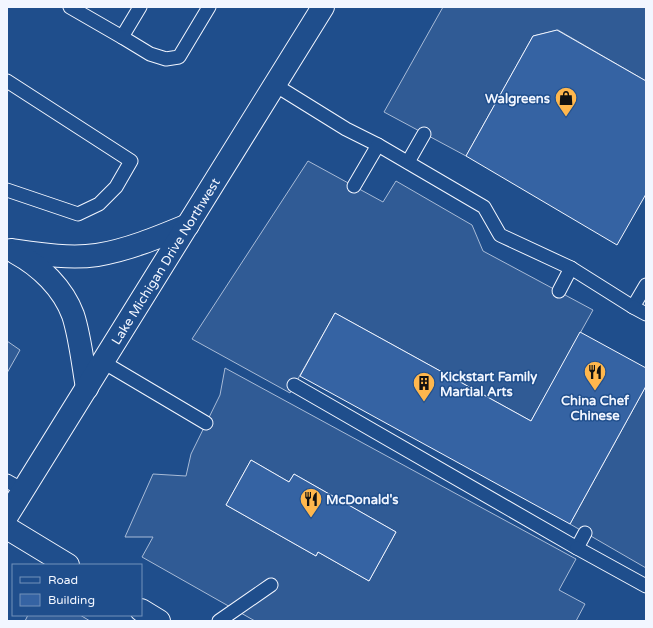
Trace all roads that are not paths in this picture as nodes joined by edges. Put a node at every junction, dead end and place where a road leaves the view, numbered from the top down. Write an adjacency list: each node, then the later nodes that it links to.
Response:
1 (70, 7): 5 (lane)
2 (140, 7): 5 (lane)
3 (210, 7): 5 (lane)
4 (323, 7): 7 (main road, Lake Michigan Drive Northwest)
5 (122, 37)
6 (7, 82): 12 (lane)
7 (275, 85): 9 (lane); 13 (main road, Lake Michigan Drive Northwest)
8 (424, 134): 10 (lane)
9 (378, 145): 10 (lane); 11 (lane)
10 (408, 162): 15 (lane)
11 (354, 186)
12 (7, 190)
13 (188, 225): 14 (main road); 20 (main road, Lake Michigan Drive Northwest)
14 (9, 249): 22 (main road)
15 (571, 268): 17 (lane); 18 (lane)
16 (646, 285): 18 (lane)
17 (559, 291)
18 (633, 307): 19 (lane)
19 (646, 314)
20 (103, 362): 22 (main road, Lake Michigan Drive Northwest); 23 (lane)
21 (294, 385): 28 (lane)
22 (87, 388): 24 (main road, Lake Michigan Drive Northwest)
23 (206, 424)
24 (15, 486): 25 (main road, Lake Michigan Drive Northwest)
25 (7, 516)
26 (7, 528): 29 (main road)
27 (585, 533): 28 (lane)
28 (577, 548): 31 (lane)
29 (66, 564)
30 (271, 585): 34 (lane)
31 (646, 586)
32 (142, 611): 33 (main road)
33 (159, 621)
34 (220, 621)

